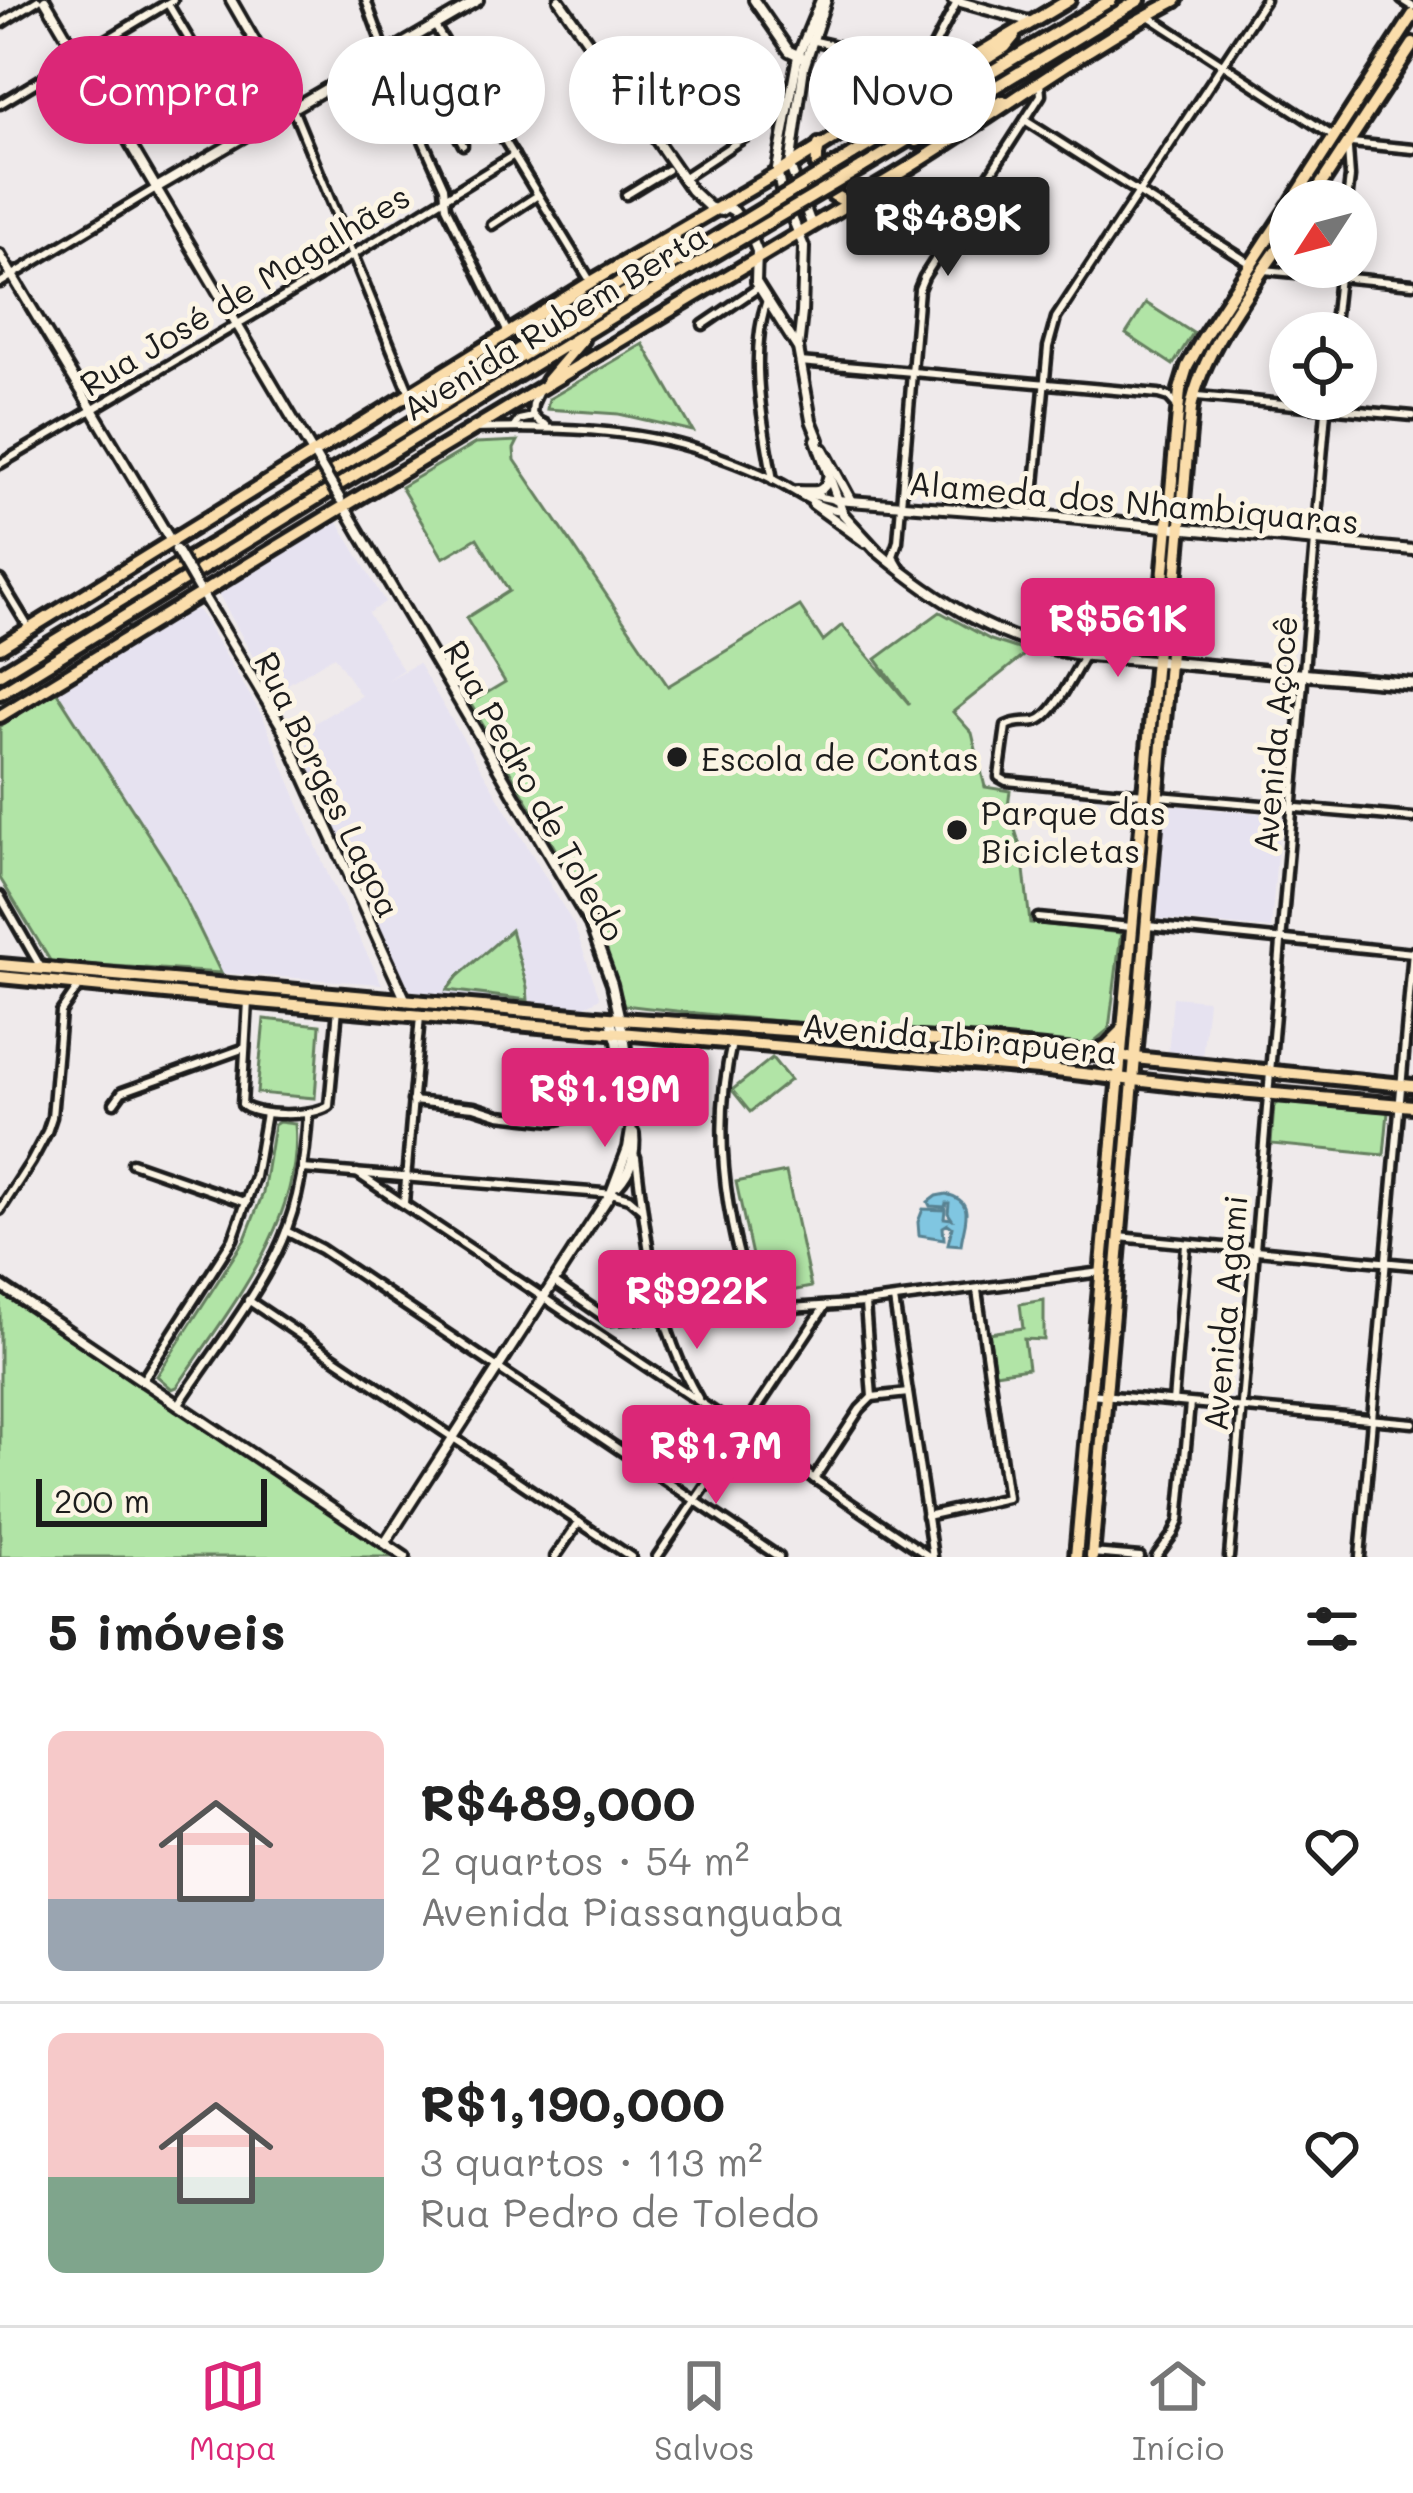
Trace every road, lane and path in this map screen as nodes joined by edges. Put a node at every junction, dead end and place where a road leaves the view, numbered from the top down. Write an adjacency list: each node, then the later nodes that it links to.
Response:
1 (41, 0): 20 (street); 23 (street)
2 (231, 0): 26 (street)
3 (366, 0): 27 (street)
4 (478, 0): 21 (street)
5 (559, 0): 60 (street)
6 (754, 0): 36 (street)
7 (823, 0): 30 (street); 36 (street)
8 (1069, 0): 19 (main road, Avenida Rubem Berta)
9 (1111, 0): 38 (main road, Avenida Rubem Berta)
10 (1139, 0): 55 (main road, Avenida Rubem Berta)
11 (1176, 0): 18 (main road)
12 (1265, 0): 37 (street)
13 (1402, 0): 17 (street)
14 (955, 1): 16 (street); 31 (street)
15 (170, 2): 24 (street); 25 (street)
16 (984, 5): 19 (street)
17 (1413, 11): 45 (main road)
18 (1147, 15): 37 (street); 39 (main road)
19 (1032, 22): 22 (main road, Avenida Rubem Berta)
20 (0, 24)
21 (435, 26): 28 (street); 29 (street)
22 (1016, 33): 33 (main road, Avenida Rubem Berta); 35 (main road)
23 (65, 36)
24 (112, 36)
25 (189, 36)
26 (252, 36)
27 (379, 36)
28 (418, 36)
29 (441, 36)
30 (812, 36)
31 (938, 36)
32 (809, 44): 36 (street)
33 (996, 44)
34 (1413, 44): 52 (main road)
35 (996, 53)
36 (802, 57): 57 (street); 59 (street)
37 (1221, 65): 45 (street); 65 (street)
38 (996, 70)
39 (1053, 74): 41 (main road); 55 (main road)
40 (36, 82): 42 (street)
41 (1040, 83): 43 (street); 69 (main road)
42 (0, 104)
43 (1026, 121): 65 (street); 97 (street)
44 (303, 133): 77 (street)
45 (1334, 136): 61 (main road)
46 (130, 144): 64 (street)
47 (231, 144): 64 (street)
48 (425, 144): 68 (street)
49 (507, 144): 56 (street)
50 (734, 144): 60 (street)
51 (871, 144): 79 (main road, Avenida Rubem Berta, bridge)
52 (1348, 144): 54 (street); 62 (main road); 63 (street)
53 (819, 145): 57 (main road, Avenida Rubem Berta); 69 (main road)
54 (1413, 149)
55 (892, 150): 79 (main road, Avenida Rubem Berta, bridge)
56 (514, 155): 66 (street); 68 (street, Rua José de Magalhães)
57 (790, 166): 59 (main road, Avenida Rubem Berta); 72 (street)
58 (667, 170): 67 (street)
59 (778, 173): 70 (main road, Avenida Rubem Berta); 72 (street)
60 (682, 178): 70 (street)
61 (1306, 180)
62 (1324, 180)
63 (1350, 180)
64 (156, 188): 82 (street); 91 (street)
65 (1138, 191): 80 (street); 98 (street)
66 (538, 195): 71 (street); 84 (street)
67 (626, 195)
68 (445, 196): 77 (street, Rua José de Magalhães); 94 (street)
69 (849, 202): 72 (main road)
70 (715, 209): 73 (main road, Avenida Rubem Berta); 78 (street)
71 (491, 225)
72 (805, 227): 78 (main road); 89 (street)
73 (675, 233): 84 (main road, Avenida Rubem Berta); 102 (main road)
74 (1269, 246): 80 (main road)
75 (0, 255): 82 (street)
76 (1269, 255): 80 (main road)
77 (353, 256): 91 (street, Rua José de Magalhães); 100 (street)
78 (758, 257): 87 (street); 99 (main road)
79 (685, 265): 93 (main road, Avenida Rubem Berta); 102 (main road, Avenida Rubem Berta)
80 (1258, 267): 81 (street); 101 (main road); 104 (main road)
81 (1269, 268)
82 (12, 276): 85 (street); 105 (street)
83 (1377, 278): 86 (street)
84 (591, 282): 94 (main road, Avenida Rubem Berta)
85 (0, 283)
86 (1413, 284)
87 (759, 286): 88 (street); 92 (street)
88 (767, 300): 90 (street); 117 (street)
89 (802, 313): 90 (street); 95 (street)
90 (777, 315): 95 (street)
91 (236, 324): 105 (street, Rua José de Magalhães); 114 (street)
92 (703, 325)
93 (592, 329): 99 (main road); 143 (main road, Avenida Rubem Berta)
94 (508, 333): 100 (main road, Avenida Rubem Berta)
95 (798, 349): 96 (street)
96 (800, 362): 97 (street); 113 (street)
97 (912, 372): 98 (street); 124 (street)
98 (1045, 384): 104 (street); 126 (street)
99 (542, 388): 108 (street); 112 (main road)
100 (410, 394): 114 (main road, Avenida Rubem Berta)
101 (1193, 396): 103 (street); 128 (main road)
102 (452, 397): 140 (main road, Avenida Rubem Berta)
103 (1269, 401)
104 (1177, 406): 127 (main road)
105 (92, 409): 115 (street, Rua José de Magalhães); 130 (street)
106 (1377, 411): 107 (street)
107 (1413, 416)
108 (533, 417): 110 (street); 111 (street)
109 (1325, 420): 129 (street, Avenida Açocê)
110 (519, 427): 111 (street); 112 (street)
111 (561, 429): 117 (street)
112 (471, 430): 122 (main road)
113 (819, 440): 116 (street); 121 (street)
114 (314, 456): 122 (street, Rua Pedro de Toledo, bridge); 130 (main road, Avenida Rubem Berta)
115 (0, 464)
116 (828, 477): 119 (street); 120 (street)
117 (773, 480): 118 (street)
118 (784, 487): 119 (street, Alameda dos Nhambiquaras); 123 (street)
119 (797, 491): 120 (street, Alameda dos Nhambiquaras)
120 (836, 500): 121 (street, Alameda dos Nhambiquaras); 125 (street)
121 (851, 500): 124 (street, Alameda dos Nhambiquaras)
122 (341, 502): 134 (main road); 161 (street, Rua Pedro de Toledo)
123 (813, 504): 125 (street); 132 (street)
124 (902, 505): 126 (street, Alameda dos Nhambiquaras); 132 (street)
125 (842, 511): 132 (street)
126 (1025, 514): 127 (street, Alameda dos Nhambiquaras)
127 (1166, 528): 128 (street, Alameda dos Nhambiquaras); 138 (main road)
128 (1181, 530): 129 (street, Alameda dos Nhambiquaras); 139 (main road)
129 (1316, 542): 131 (street, Alameda dos Nhambiquaras); 141 (street, Avenida Açocê)
130 (174, 546): 134 (street, Rua Borges Lagoa, bridge); 135 (main road, Avenida Rubem Berta)
131 (1413, 550)
132 (884, 554): 137 (street)
133 (0, 580): 135 (street)
134 (200, 590): 144 (main road); 160 (street, Rua Borges Lagoa)
135 (29, 629): 136 (main road, Avenida Rubem Berta)
136 (0, 647)
137 (1085, 655): 138 (street); 145 (street)
138 (1154, 661): 139 (main road); 145 (main road)
139 (1170, 662): 141 (main road); 146 (main road)
140 (0, 674)
141 (1303, 674): 142 (main road); 147 (street, Avenida Açocê)
142 (1413, 684)
143 (0, 694)
144 (0, 716)
145 (1142, 794): 146 (street); 152 (main road)
146 (1158, 796): 147 (street); 151 (main road)
147 (1292, 808): 148 (street); 153 (street, Avenida Açocê)
148 (1413, 818)
149 (0, 896): 156 (street)
150 (1038, 918): 152 (street)
151 (1147, 926): 153 (street); 172 (main road)
152 (1131, 927): 166 (main road)
153 (1280, 939): 154 (street); 173 (street, Avenida Açocê)
154 (1413, 952): 176 (street)
155 (0, 965): 156 (main road, Avenida Ibirapuera)
156 (41, 969): 160 (main road, Avenida Ibirapuera)
157 (0, 976): 158 (main road, Avenida Ibirapuera)
158 (79, 986): 159 (main road, Avenida Ibirapuera); 194 (street)
159 (248, 1001): 162 (main road, Avenida Ibirapuera); 169 (street)
160 (406, 1001): 163 (main road); 165 (main road, Avenida Ibirapuera)
161 (617, 1005): 165 (main road)
162 (338, 1008): 163 (main road, Avenida Ibirapuera); 182 (street)
163 (388, 1013): 164 (main road, Avenida Ibirapuera)
164 (420, 1016): 167 (main road, Avenida Ibirapuera); 178 (street)
165 (612, 1018): 167 (street); 170 (main road, Avenida Ibirapuera)
166 (1122, 1031): 170 (main road); 171 (main road)
167 (619, 1033): 168 (main road, Avenida Ibirapuera); 183 (street)
168 (732, 1043): 174 (main road, Avenida Ibirapuera); 210 (street)
169 (245, 1048): 179 (street); 181 (street)
170 (1089, 1055): 171 (main road, Avenida Ibirapuera)
171 (1120, 1058): 172 (main road, Avenida Ibirapuera); 174 (main road)
172 (1135, 1060): 173 (main road, Avenida Ibirapuera); 175 (main road)
173 (1268, 1073): 176 (main road, Avenida Ibirapuera); 177 (street, Avenida Agami)
174 (1118, 1079): 175 (main road, Avenida Ibirapuera); 192 (main road)
175 (1133, 1081): 177 (main road, Avenida Ibirapuera); 196 (main road)
176 (1407, 1086): 180 (street)
177 (1266, 1094): 180 (main road, Avenida Ibirapuera); 198 (street, Avenida Agami)
178 (412, 1101): 183 (street); 188 (street)
179 (114, 1103)
180 (1406, 1105): 199 (street)
181 (266, 1113): 182 (street); 190 (street)
182 (308, 1114): 186 (street)
183 (628, 1116): 184 (street)
184 (632, 1149): 189 (street); 193 (street)
185 (132, 1163): 190 (street)
186 (303, 1169): 187 (street); 195 (street)
187 (357, 1174): 188 (street); 191 (street)
188 (406, 1178): 189 (street); 191 (street)
189 (612, 1192): 193 (street); 202 (street)
190 (247, 1203): 215 (street)
191 (404, 1204): 205 (street)
192 (1107, 1205): 196 (main road); 201 (main road)
193 (642, 1209): 211 (street)
194 (0, 1210)
195 (286, 1231): 206 (street); 214 (street)
196 (1119, 1237): 197 (street); 218 (main road)
197 (1186, 1244): 198 (street); 221 (street)
198 (1253, 1251): 199 (street); 224 (street, Avenida Agami)
199 (1386, 1263): 200 (street); 225 (street)
200 (1413, 1265)
201 (1101, 1272): 204 (street); 217 (main road)
202 (554, 1282): 205 (street); 212 (street)
203 (0, 1285): 215 (street)
204 (977, 1290): 207 (street); 231 (street)
205 (543, 1298): 213 (street); 214 (street)
206 (248, 1300): 223 (street); 228 (street)
207 (894, 1300): 208 (street); 216 (street)
208 (865, 1303): 209 (street); 219 (street)
209 (825, 1306): 210 (street); 227 (street)
210 (754, 1310): 211 (street)
211 (663, 1317): 212 (street); 220 (street)
212 (609, 1320): 213 (street)
213 (600, 1335): 220 (street)
214 (497, 1368): 228 (street); 230 (street)
215 (142, 1381): 223 (street)
216 (908, 1393): 219 (street); 231 (street)
217 (1090, 1394): 218 (street); 241 (main road)
218 (1105, 1396): 221 (street); 234 (main road)
219 (872, 1397): 229 (street)
220 (700, 1401): 227 (street)
221 (1174, 1402): 222 (street)
222 (1190, 1404): 224 (street); 243 (street)
223 (178, 1405): 233 (street)
224 (1240, 1408): 225 (street); 244 (street, Avenida Agami)
225 (1372, 1419): 226 (street); 245 (street)
226 (1413, 1423)
227 (743, 1430): 229 (street); 230 (street)
228 (452, 1437): 232 (street); 233 (street)
229 (814, 1479): 240 (street)
230 (695, 1500): 238 (street); 239 (street)
231 (926, 1516): 240 (street)
232 (579, 1522): 236 (street); 237 (street)
233 (385, 1543): 235 (street)
234 (1092, 1555): 242 (street)
235 (405, 1557)
236 (555, 1557)
237 (631, 1557)
238 (657, 1557)
239 (779, 1557)
240 (931, 1557)
241 (1076, 1557)
242 (1140, 1557)
243 (1156, 1557)
244 (1228, 1557)
245 (1360, 1557)

